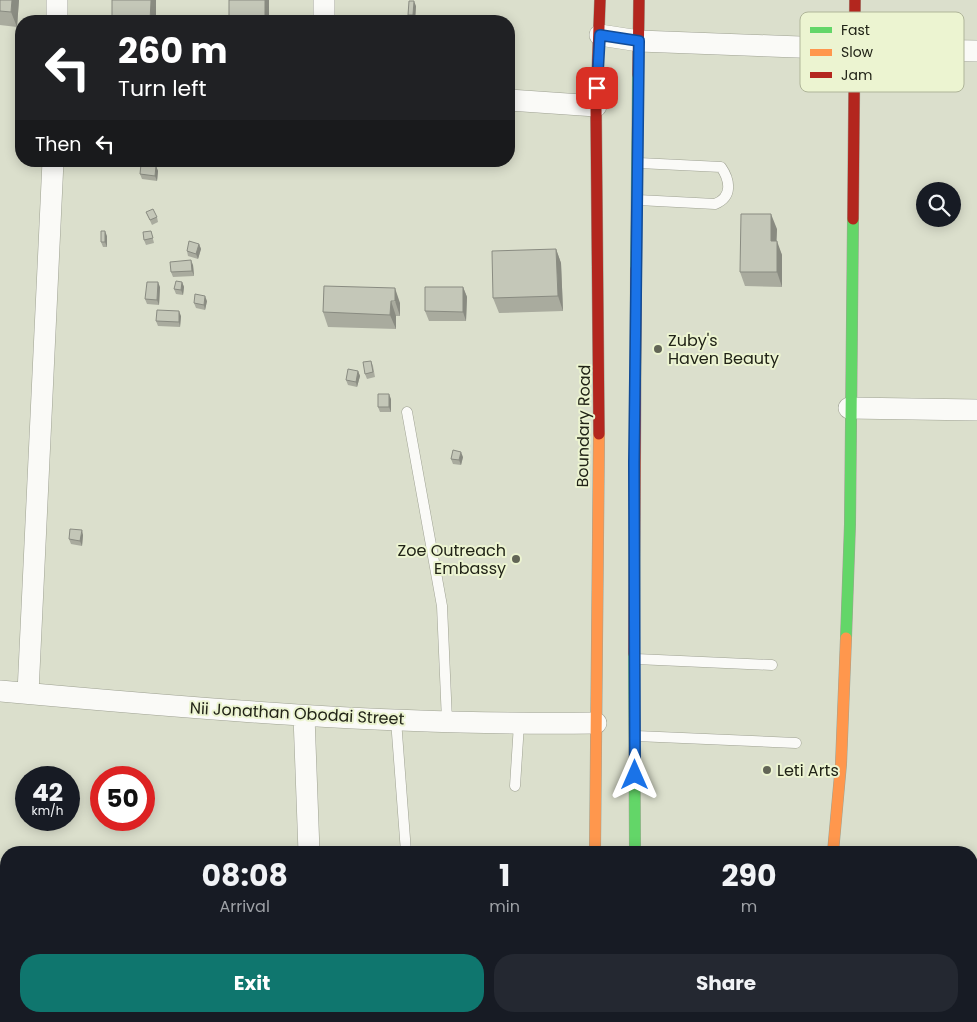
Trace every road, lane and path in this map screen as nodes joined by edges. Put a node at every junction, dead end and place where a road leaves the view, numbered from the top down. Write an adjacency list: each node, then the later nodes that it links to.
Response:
1 (57, 0): 5 (street)
2 (324, 0): 6 (street)
3 (600, 0): 7 (main road, Boundary Road)
4 (639, 0): 8 (main road)
5 (57, 15)
6 (324, 15)
7 (600, 35): 8 (street); 14 (main road, Boundary Road)
8 (639, 41): 9 (street); 15 (main road)
9 (800, 48)
10 (964, 51): 11 (street)
11 (977, 51)
12 (852, 92): 18 (main road)
13 (515, 100): 14 (street)
14 (596, 106): 28 (main road, Boundary Road)
15 (638, 163): 17 (main road); 17 (lane)
16 (53, 167): 24 (street)
17 (638, 200): 21 (main road)
18 (849, 408): 19 (street); 37 (main road)
19 (977, 410)
20 (407, 412): 27 (lane)
21 (635, 659): 22 (lane); 30 (main road)
22 (772, 665)
23 (0, 691): 24 (street, Nii Jonathan Obodai Street)
24 (28, 693): 25 (street, Nii Jonathan Obodai Street)
25 (304, 716): 26 (street, Nii Jonathan Obodai Street); 33 (street)
26 (396, 720): 27 (street, Nii Jonathan Obodai Street); 34 (lane)
27 (446, 721): 29 (street, Nii Jonathan Obodai Street)
28 (596, 723): 29 (street, Nii Jonathan Obodai Street); 35 (main road, Boundary Road)
29 (518, 724): 32 (lane)
30 (634, 736): 31 (lane); 36 (main road)
31 (796, 743)
32 (515, 786)
33 (309, 846)
34 (406, 846)
35 (595, 846)
36 (635, 846)
37 (834, 846)

